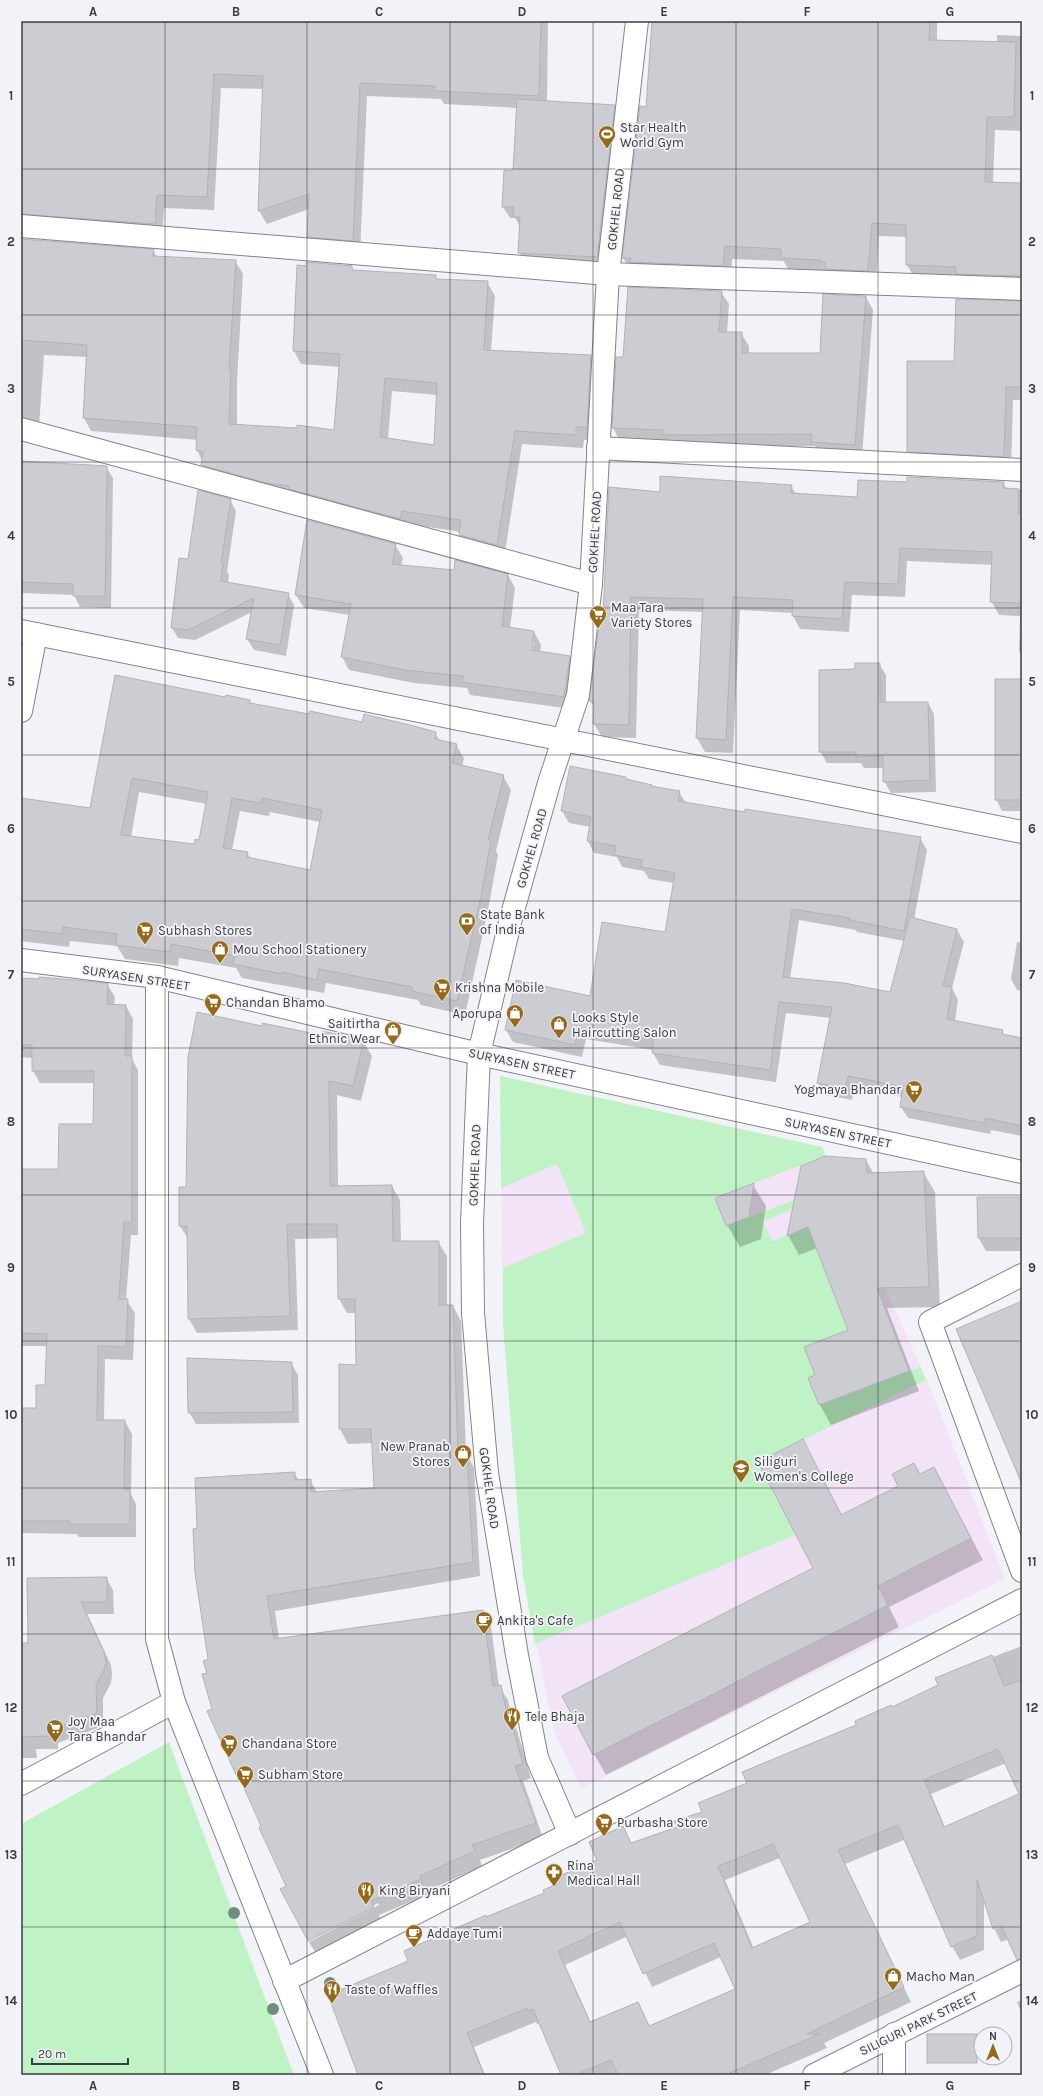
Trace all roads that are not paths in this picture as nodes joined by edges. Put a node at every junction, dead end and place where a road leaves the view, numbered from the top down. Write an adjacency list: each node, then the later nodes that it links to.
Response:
1 (637, 21): 3 (street, GOKHEL ROAD)
2 (21, 226): 3 (street)
3 (608, 274): 4 (street); 6 (street, GOKHEL ROAD)
4 (1022, 289)
5 (21, 429): 8 (street)
6 (598, 448): 7 (street); 8 (street, GOKHEL ROAD)
7 (1022, 470)
8 (591, 584): 11 (street, GOKHEL ROAD)
9 (28, 632): 10 (street); 11 (street)
10 (21, 711)
11 (565, 739): 12 (street); 15 (street, GOKHEL ROAD)
12 (1022, 832)
13 (21, 960): 14 (street, SURYASEN STREET)
14 (157, 977): 15 (street, SURYASEN STREET); 20 (street)
15 (478, 1054): 16 (street, SURYASEN STREET); 22 (street, GOKHEL ROAD)
16 (1022, 1172)
17 (1022, 1274): 18 (street)
18 (1022, 1571)
19 (1022, 1600): 22 (street)
20 (174, 1702): 21 (street); 24 (street)
21 (21, 1784)
22 (570, 1834): 24 (street)
23 (1022, 1972): 25 (street, SILIGURI PARK STREET)
24 (284, 1981): 26 (street)
25 (894, 2034): 27 (street, SILIGURI PARK STREET); 28 (street)
26 (322, 2075)
27 (814, 2075)
28 (894, 2075)

